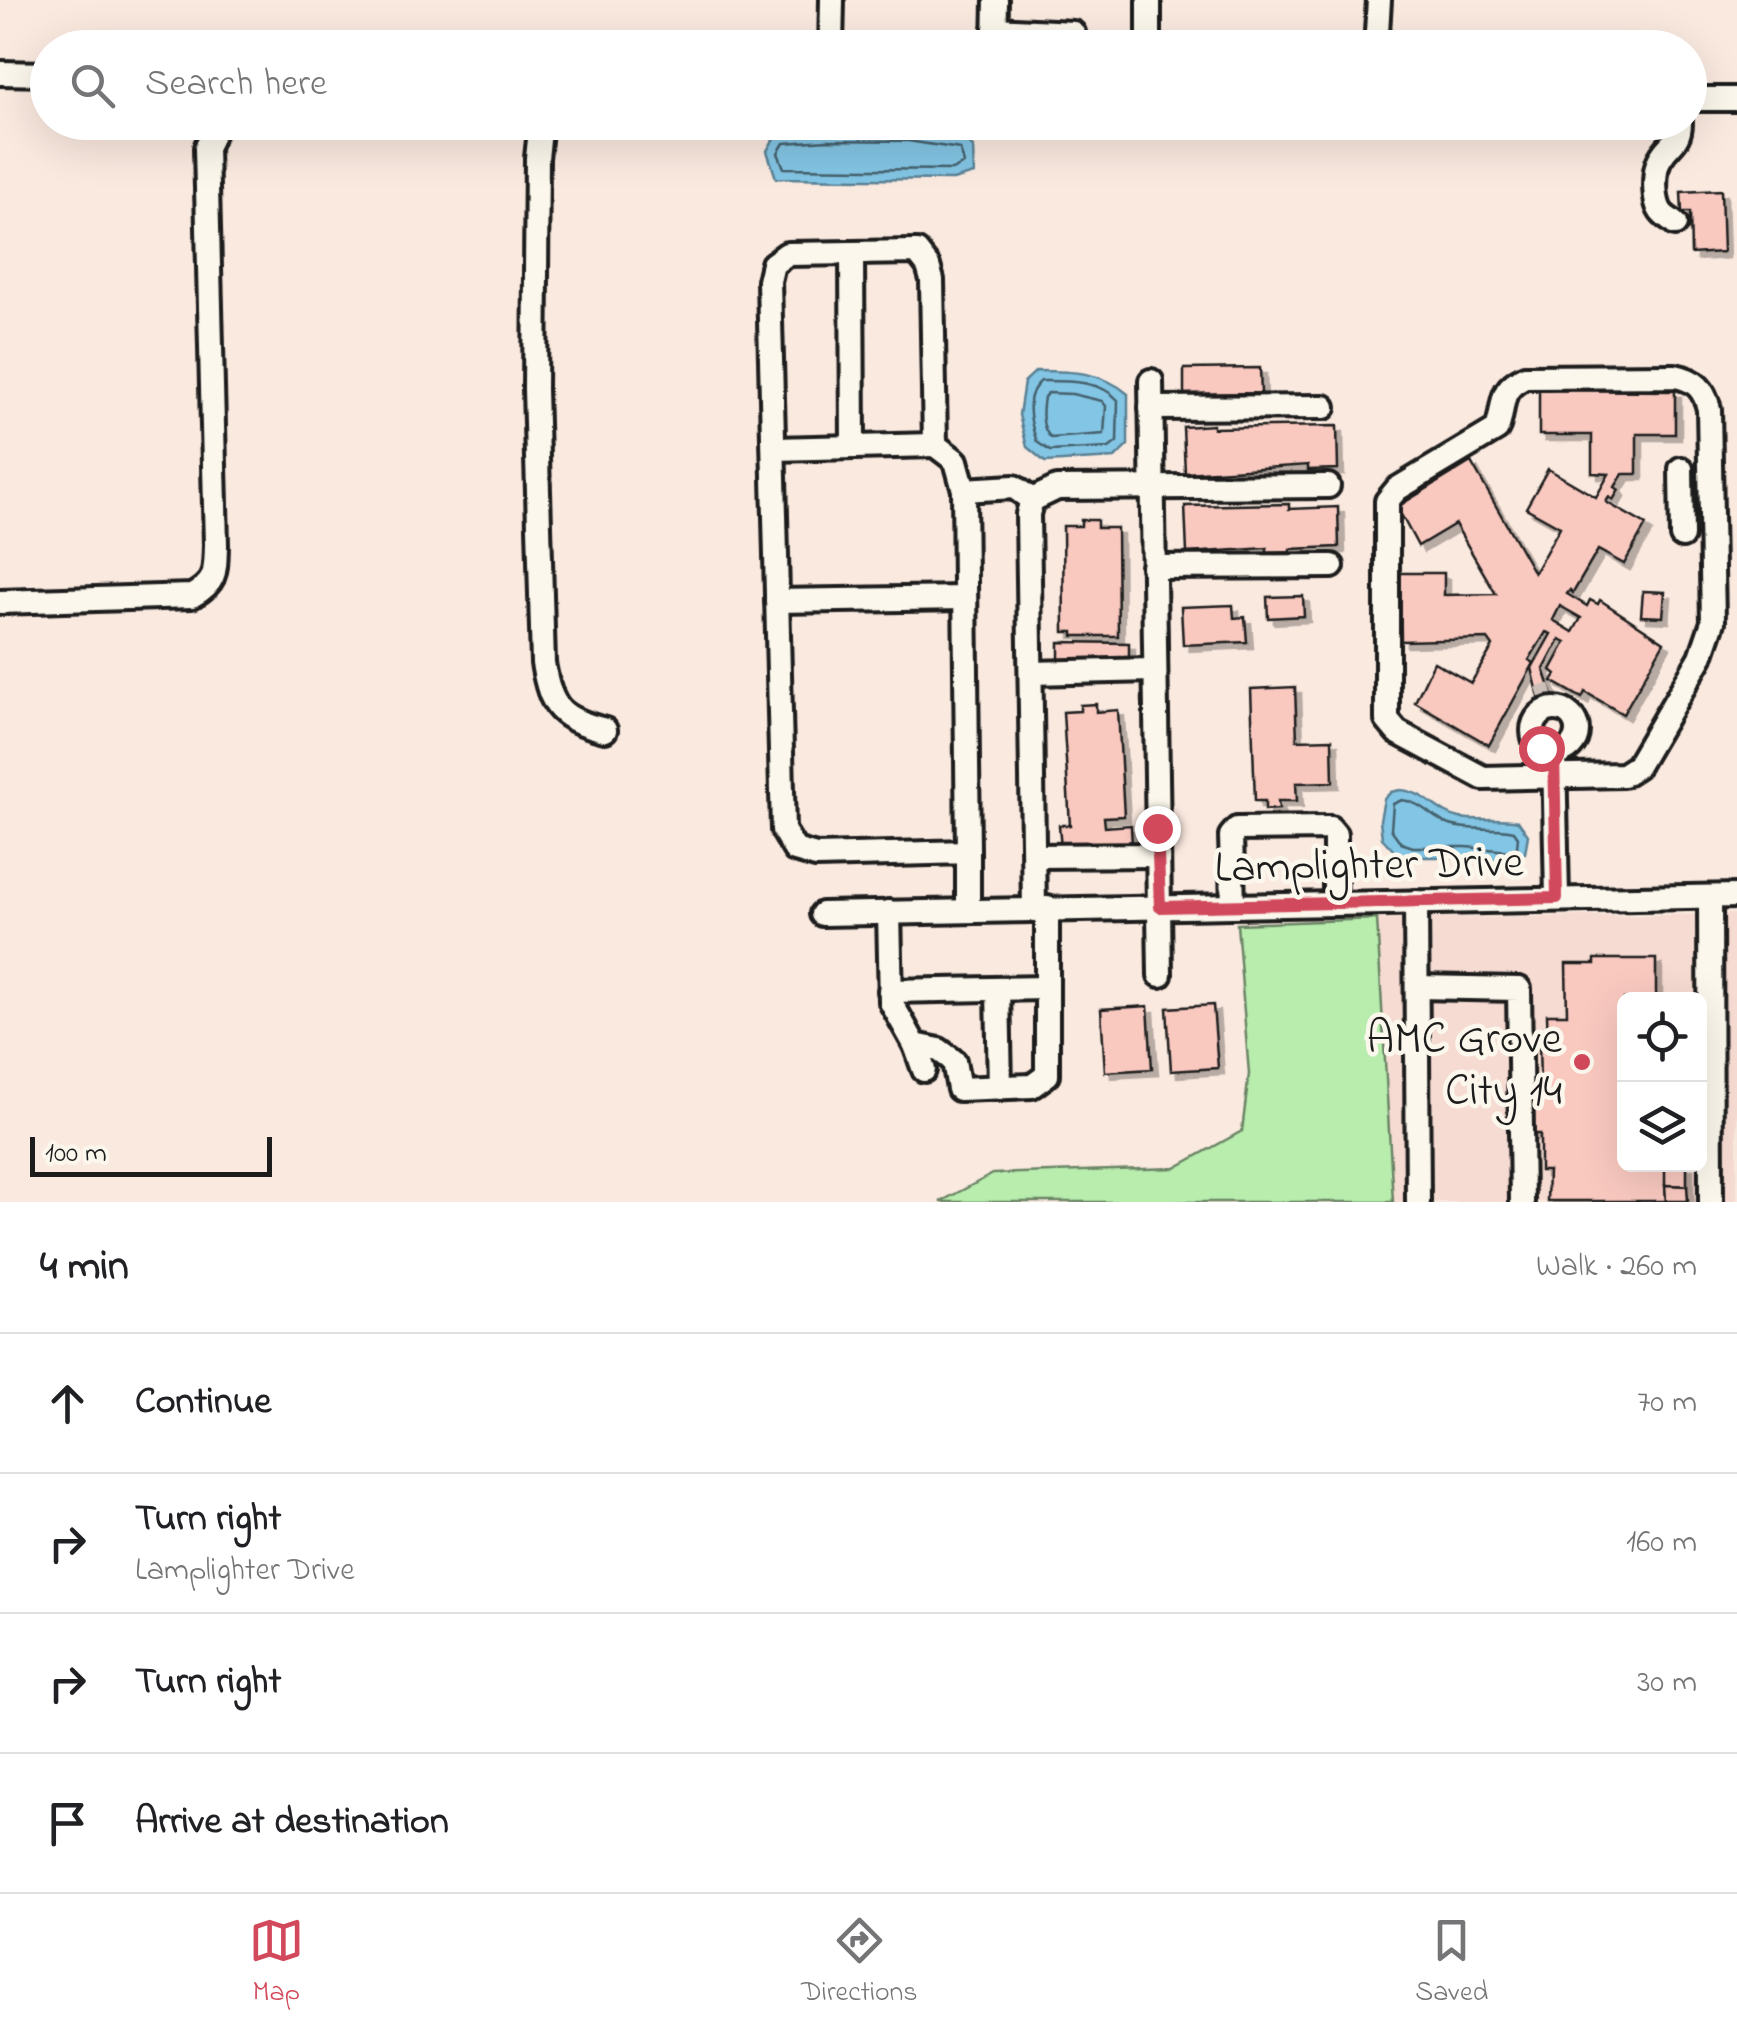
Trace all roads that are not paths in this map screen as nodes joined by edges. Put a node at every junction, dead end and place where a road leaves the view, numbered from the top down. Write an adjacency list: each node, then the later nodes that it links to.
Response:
1 (832, 0): 5 (street)
2 (996, 0): 6 (street)
3 (1149, 0): 7 (street)
4 (1379, 0): 8 (street)
5 (831, 30)
6 (996, 30)
7 (1148, 30)
8 (1377, 30)
9 (0, 74): 10 (street)
10 (30, 74)
11 (1707, 99): 12 (street)
12 (1737, 99)
13 (210, 140): 36 (street)
14 (539, 140): 40 (street)
15 (1677, 140): 16 (street)
16 (1675, 224)
17 (852, 253): 21 (street); 22 (street); 23 (street)
18 (1151, 381): 20 (street)
19 (1324, 407): 20 (street)
20 (1151, 408): 26 (street)
21 (935, 445): 22 (street); 27 (street)
22 (854, 448): 23 (street)
23 (774, 449): 35 (street)
24 (1681, 469): 29 (street)
25 (1328, 486): 26 (street)
26 (1152, 488): 30 (street); 33 (street)
27 (964, 490): 30 (street); 34 (street)
28 (1710, 494): 29 (street); 42 (street); 42 (street)
29 (1681, 495): 31 (street)
30 (1032, 500): 38 (street)
31 (1682, 536)
32 (1332, 566): 33 (street)
33 (1153, 567): 37 (street)
34 (966, 598): 35 (street); 43 (street)
35 (777, 601): 43 (street)
36 (0, 602)
37 (1153, 670): 38 (street); 44 (street)
38 (1031, 673): 45 (street)
39 (1577, 724): 41 (street); 41 (street); 42 (street)
40 (605, 730)
41 (1533, 735): 42 (street)
42 (1555, 765): 48 (street)
43 (968, 852): 54 (street)
44 (1158, 855): 45 (street); 52 (street)
45 (1035, 856): 53 (street)
46 (1737, 896): 47 (street, Lamplighter Drive)
47 (1710, 897): 48 (street, Lamplighter Drive); 67 (street)
48 (1557, 898): 50 (street, Lamplighter Drive)
49 (1335, 902): 50 (street, Lamplighter Drive); 51 (street, Lamplighter Drive); 51 (street)
50 (1416, 902): 58 (street)
51 (1233, 904): 52 (street, Lamplighter Drive)
52 (1160, 907): 53 (street, Lamplighter Drive); 57 (street)
53 (1040, 908): 54 (street, Lamplighter Drive); 59 (street)
54 (968, 910): 55 (street, Lamplighter Drive)
55 (889, 912): 56 (street, Lamplighter Drive); 61 (street)
56 (822, 914)
57 (1160, 975)
58 (1417, 987): 65 (street); 66 (street)
59 (1047, 988): 60 (street); 63 (street)
60 (998, 989): 61 (street); 63 (street)
61 (890, 992): 62 (street)
62 (915, 1045): 64 (street); 64 (street)
63 (1000, 1088): 64 (street)
64 (959, 1089)
65 (1418, 1202)
66 (1522, 1202)
67 (1711, 1202)

